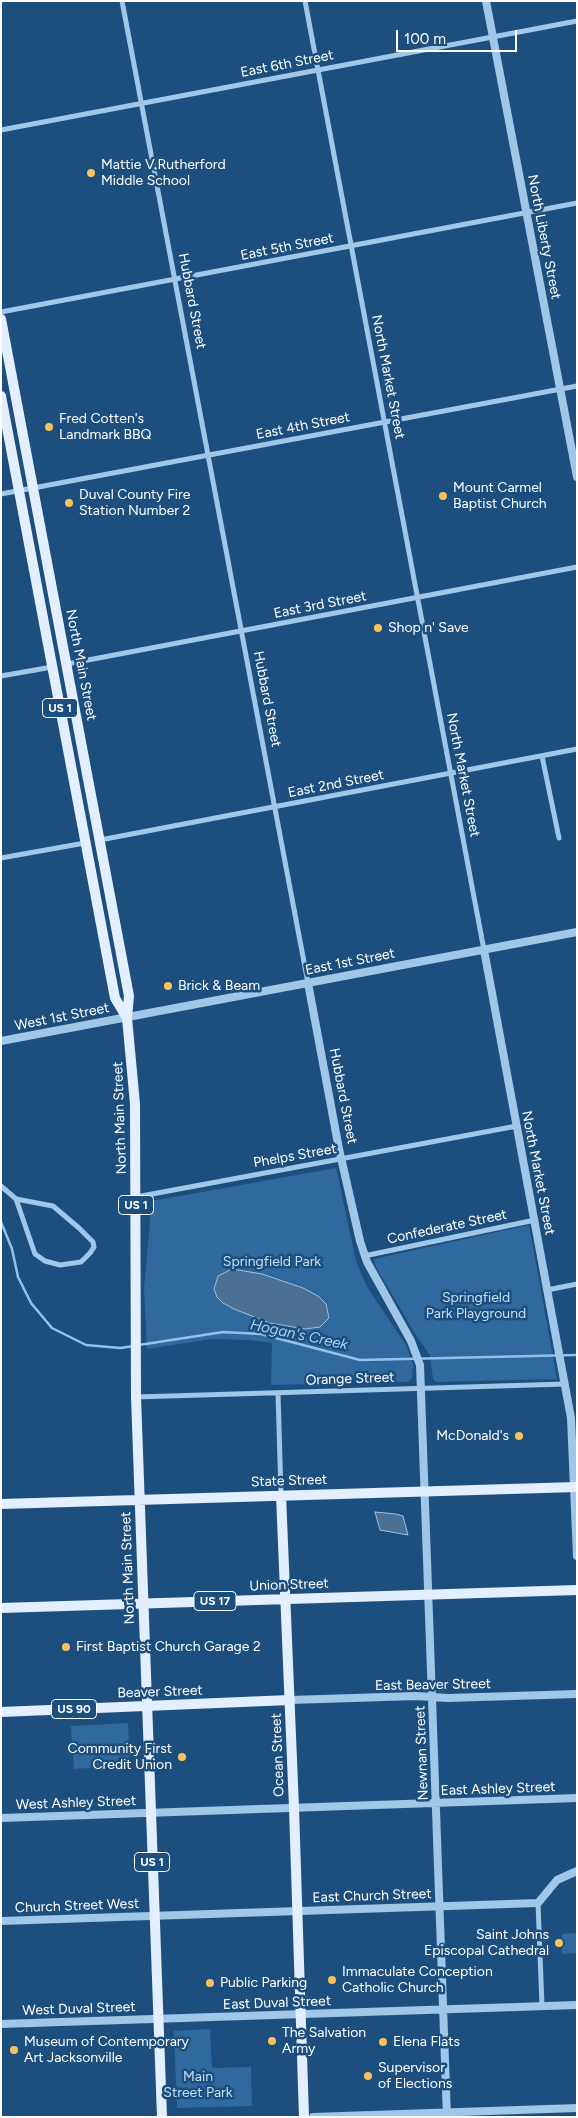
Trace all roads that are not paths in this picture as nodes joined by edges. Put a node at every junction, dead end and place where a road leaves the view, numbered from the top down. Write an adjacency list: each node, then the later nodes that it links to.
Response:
1 (122, 1): 7 (street, Hubbard Street)
2 (304, 1): 6 (street, North Market Street)
3 (486, 1): 5 (street, North Liberty Street)
4 (577, 21): 5 (street, East 6th Street)
5 (493, 36): 6 (street, East 6th Street); 10 (street, North Liberty Street)
6 (317, 70): 7 (street, East 6th Street); 11 (street, North Market Street)
7 (142, 104): 8 (street, East 6th Street); 12 (street, Hubbard Street)
8 (1, 130)
9 (577, 203): 10 (street, East 5th Street)
10 (526, 212): 11 (street, East 5th Street); 16 (street, North Liberty Street)
11 (351, 246): 12 (street, East 5th Street); 18 (street, North Market Street)
12 (176, 279): 13 (street, East 5th Street); 19 (street, Hubbard Street)
13 (1, 312)
14 (1, 319): 21 (main road, North Main Street / US 1)
15 (577, 386): 16 (street, East 4th Street)
16 (560, 389): 18 (street, East 4th Street); 20 (street, North Liberty Street)
17 (1, 396): 22 (main road, North Main Street / US 1)
18 (384, 422): 19 (street, East 4th Street); 25 (street, North Market Street)
19 (208, 455): 21 (street, East 4th Street); 26 (street, Hubbard Street)
20 (577, 477)
21 (33, 488): 22 (street, East 4th Street); 27 (main road, North Main Street / US 1)
22 (19, 491): 23 (street, East 4th Street); 28 (main road, North Main Street / US 1)
23 (1, 494)
24 (577, 567): 25 (street, East 3rd Street)
25 (417, 598): 26 (street, East 3rd Street); 32 (street, North Market Street)
26 (242, 631): 27 (street, East 3rd Street); 33 (street, Hubbard Street)
27 (67, 664): 35 (main road, North Main Street / US 1)
28 (53, 667): 29 (street); 36 (main road, North Main Street / US 1)
29 (1, 676)
30 (577, 749): 31 (street, East 2nd Street)
31 (542, 756): 32 (street, East 2nd Street); 34 (street)
32 (450, 774): 33 (street, East 2nd Street); 39 (street, North Market Street)
33 (275, 807): 35 (street, East 2nd Street); 40 (street, Hubbard Street)
34 (559, 838)
35 (100, 840): 41 (main road, North Main Street / US 1)
36 (86, 842): 37 (street); 41 (main road, North Main Street / US 1)
37 (1, 858)
38 (577, 932): 39 (street, East 1st Street)
39 (484, 950): 40 (street, East 1st Street); 43 (street, North Market Street)
40 (308, 983): 41 (street, East 1st Street); 44 (street, Hubbard Street)
41 (127, 1018): 42 (street, West 1st Street); 46 (main road, North Main Street / US 1)
42 (1, 1041)
43 (517, 1126): 44 (street, Phelps Street); 48 (street, North Market Street)
44 (343, 1159): 46 (street, Phelps Street); 49 (street, Hubbard Street)
45 (1, 1186): 47 (street)
46 (136, 1197): 55 (main road, North Main Street / US 1)
47 (16, 1199): 47 (street)
48 (535, 1220): 49 (street, Confederate Street); 51 (street, North Market Street)
49 (364, 1256): 53 (street, Hubbard Street)
50 (577, 1284): 51 (street)
51 (547, 1290): 52 (street, North Market Street)
52 (566, 1384): 53 (street, Orange Street); 56 (street, North Market Street)
53 (422, 1388): 54 (street, Orange Street); 57 (street, Newnan Street)
54 (278, 1393): 55 (street, Orange Street); 58 (street, Ocean Street)
55 (136, 1397): 59 (main road, North Main Street / US 1)
56 (575, 1487): 57 (main road, State Street); 61 (street, North Market Street)
57 (425, 1491): 58 (main road, State Street); 63 (street, Newnan Street)
58 (282, 1495): 59 (main road, State Street); 64 (main road, Ocean Street)
59 (139, 1499): 60 (main road, State Street); 65 (main road, North Main Street / US 1)
60 (1, 1504)
61 (577, 1556)
62 (577, 1590): 63 (main road, Union Street)
63 (428, 1595): 64 (main road, Union Street); 68 (street, Newnan Street)
64 (286, 1599): 65 (main road, Union Street / US 17); 69 (main road, Ocean Street)
65 (143, 1603): 66 (main road, Union Street / US 17); 70 (main road, North Main Street / US 1)
66 (1, 1608)
67 (577, 1694): 68 (street, East Beaver Street)
68 (432, 1697): 69 (street, East Beaver Street); 73 (street, Newnan Street)
69 (290, 1700): 70 (main road, Beaver Street / US 90); 74 (main road, Ocean Street)
70 (147, 1706): 71 (main road, Beaver Street / US 90); 75 (main road, North Main Street / US 1)
71 (1, 1712)
72 (577, 1798): 73 (street, East Ashley Street)
73 (436, 1803): 74 (street, East Ashley Street); 79 (street, Newnan Street)
74 (294, 1808): 75 (street, East Ashley Street); 80 (main road, Ocean Street)
75 (151, 1813): 76 (street, West Ashley Street); 81 (main road, North Main Street / US 1)
76 (1, 1818)
77 (577, 1871): 78 (street)
78 (538, 1903): 79 (street, East Church Street); 84 (street)
79 (440, 1906): 80 (street, East Church Street); 85 (street, Newnan Street)
80 (297, 1911): 81 (street, East Church Street); 86 (main road, Ocean Street)
81 (154, 1916): 82 (street, Church Street West); 87 (main road, North Main Street / US 1)
82 (1, 1921)
83 (577, 2005): 84 (street, East Duval Street)
84 (542, 2006): 85 (street, East Duval Street)
85 (443, 2010): 86 (street, East Duval Street); 90 (street, Newnan Street)
86 (300, 2014): 87 (street, East Duval Street); 92 (main road, Ocean Street)
87 (157, 2019): 88 (street, West Duval Street); 91 (main road, North Main Street / US 1)
88 (1, 2024)
89 (577, 2108): 90 (street)
90 (447, 2115): 93 (street)
91 (162, 2117)
92 (304, 2117)
93 (313, 2117)

